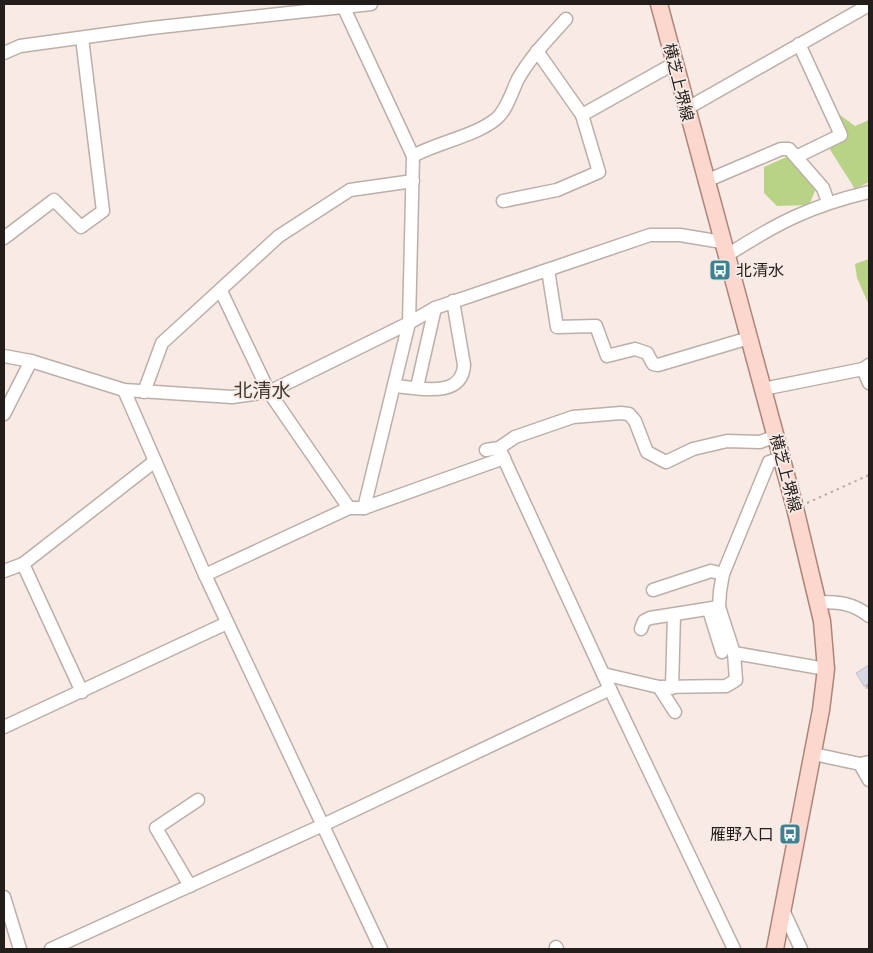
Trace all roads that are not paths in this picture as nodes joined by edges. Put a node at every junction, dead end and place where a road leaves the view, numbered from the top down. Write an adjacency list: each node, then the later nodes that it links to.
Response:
1 (371, 4): 4 (street)
2 (659, 4): 10 (main road, 横芝上堺線)
3 (869, 5): 7 (street)
4 (343, 6): 6 (street); 13 (street)
5 (566, 19): 8 (street)
6 (82, 38): 9 (street); 20 (street)
7 (799, 44): 11 (street); 14 (street)
8 (537, 51): 12 (street); 13 (street)
9 (4, 53)
10 (675, 63): 11 (main road, 横芝上堺線); 12 (street)
11 (686, 109): 16 (main road, 横芝上堺線)
12 (582, 115): 18 (street)
13 (413, 156): 15 (street)
14 (798, 156): 16 (street); 19 (street)
15 (413, 181): 23 (street); 26 (street)
16 (706, 181): 21 (main road, 横芝上堺線)
17 (869, 192): 19 (street)
18 (503, 201)
19 (828, 202): 21 (street)
20 (4, 238)
21 (724, 249): 22 (street); 27 (main road, 横芝上堺線)
22 (548, 270): 24 (street); 27 (street)
23 (221, 291): 36 (street); 37 (street)
24 (453, 301): 25 (street); 33 (street)
25 (435, 308): 26 (street); 33 (street)
26 (409, 323): 32 (street); 37 (street)
27 (749, 338): 34 (main road, 横芝上堺線)
28 (4, 356): 29 (street)
29 (31, 361): 35 (street); 38 (street)
30 (866, 367): 31 (street); 34 (street)
31 (869, 382)
32 (394, 386): 33 (street); 45 (street)
33 (417, 387)
34 (763, 389): 39 (main road, 横芝上堺線)
35 (124, 390): 36 (street); 43 (street)
36 (144, 392): 37 (street)
37 (268, 392): 44 (street)
38 (4, 414)
39 (777, 440): 41 (street); 42 (main road, 横芝上堺線)
40 (486, 450): 41 (street)
41 (502, 453): 45 (street); 59 (street)
42 (782, 458): 48 (street); 51 (main road, 横芝上堺線)
43 (155, 461): 46 (street); 49 (street)
44 (349, 508): 45 (street); 49 (street)
45 (364, 508)
46 (23, 564): 47 (street); 62 (street)
47 (4, 571)
48 (723, 574): 50 (street); 52 (street)
49 (205, 575): 55 (street)
50 (653, 590)
51 (819, 602): 54 (street); 58 (main road, 横芝上堺線)
52 (714, 608): 53 (street); 57 (street)
53 (674, 615): 56 (street); 60 (street)
54 (869, 616)
55 (227, 622): 62 (street); 69 (street)
56 (641, 629)
57 (728, 652): 58 (street); 60 (street)
58 (826, 669): 65 (main road, 横芝上堺線)
59 (603, 674): 60 (street); 61 (street)
60 (665, 688): 63 (street)
61 (610, 689): 69 (street); 76 (street)
62 (82, 692): 64 (street)
63 (675, 712)
64 (4, 727)
65 (814, 754): 66 (street); 72 (main road, 横芝上堺線)
66 (865, 763): 67 (street)
67 (869, 780)
68 (198, 800): 70 (street)
69 (323, 825): 70 (street); 75 (street)
70 (190, 886): 74 (street)
71 (4, 899): 73 (street)
72 (783, 910): 77 (main road, 横芝上堺線); 78 (street)
73 (20, 949)
74 (51, 949)
75 (381, 949)
76 (734, 949)
77 (775, 949)
78 (801, 949)

